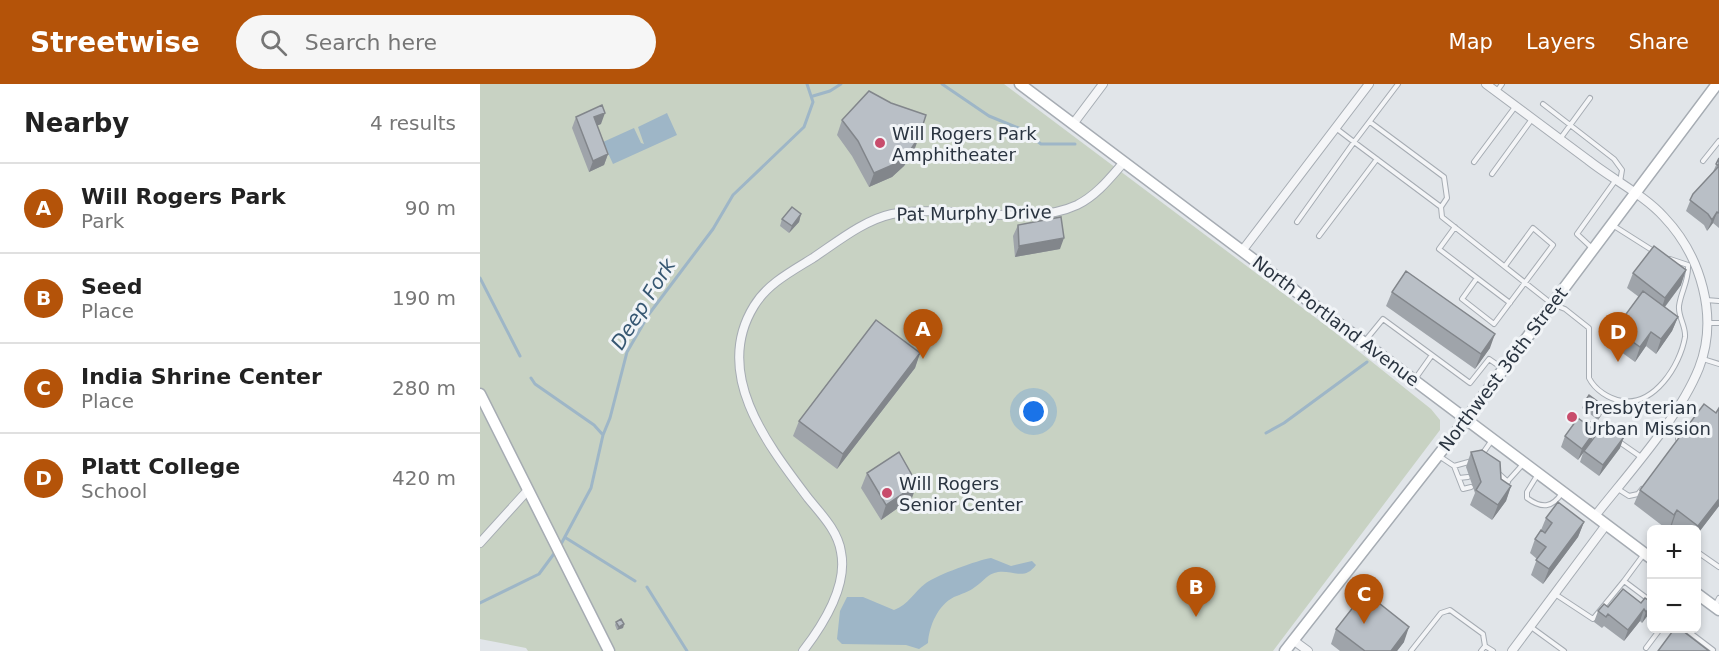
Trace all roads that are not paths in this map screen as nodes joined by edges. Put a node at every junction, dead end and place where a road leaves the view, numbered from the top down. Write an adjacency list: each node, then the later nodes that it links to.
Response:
1 (1020, 84): 14 (main road, North Portland Avenue)
2 (1103, 84): 14 (street)
3 (1369, 84): 16 (street)
4 (1398, 84): 13 (lane)
5 (1486, 84): 8 (street)
6 (1502, 84): 8 (lane)
7 (1717, 84): 26 (main road, Northwest 36th Street)
8 (1496, 92): 11 (street)
9 (1590, 98): 15 (lane)
10 (1543, 104): 15 (lane)
11 (1516, 106): 12 (street); 23 (lane)
12 (1533, 119): 17 (street); 24 (lane)
13 (1370, 122): 19 (lane); 27 (lane)
14 (1073, 124): 22 (main road, North Portland Avenue)
15 (1571, 125): 17 (lane); 25 (lane)
16 (1335, 128): 19 (lane); 33 (street)
17 (1560, 139): 25 (street)
18 (1719, 141): 21 (lane)
19 (1354, 142): 20 (lane); 28 (lane)
20 (1377, 159): 27 (lane); 31 (lane)
21 (1703, 160)
22 (1124, 162): 33 (main road, North Portland Avenue); 93 (street, Pat Murphy Drive)
23 (1474, 162)
24 (1492, 174)
25 (1617, 182): 26 (street); 32 (lane)
26 (1635, 194): 29 (main road, Northwest 36th Street); 37 (street)
27 (1441, 207): 30 (lane)
28 (1297, 222)
29 (1612, 224): 32 (main road, Northwest 36th Street); 34 (lane)
30 (1455, 227): 36 (lane); 38 (lane)
31 (1319, 236)
32 (1594, 249): 43 (main road, Northwest 36th Street)
33 (1242, 251): 46 (main road, North Portland Avenue)
34 (1658, 254)
35 (1665, 257): 37 (lane)
36 (1505, 266): 39 (lane); 39 (lane)
37 (1691, 266): 41 (street); 43 (lane)
38 (1477, 278): 42 (lane); 42 (lane)
39 (1525, 282): 42 (lane); 43 (lane)
40 (1719, 301): 41 (lane)
41 (1707, 302): 44 (street)
42 (1510, 303)
43 (1552, 304): 50 (main road, Northwest 36th Street)
44 (1708, 323): 45 (lane); 48 (street)
45 (1719, 323)
46 (1364, 343): 47 (lane); 51 (main road, North Portland Avenue)
47 (1432, 355): 50 (lane); 51 (lane)
48 (1702, 358): 49 (lane); 54 (street)
49 (1719, 364)
50 (1503, 369): 53 (main road, Northwest 36th Street)
51 (1414, 380): 53 (main road, North Portland Avenue)
52 (480, 394): 71 (main road)
53 (1466, 419): 56 (main road, North Portland Avenue); 58 (main road, Northwest 36th Street)
54 (1666, 423): 57 (lane); 59 (street)
55 (1590, 424): 59 (lane)
56 (1493, 439): 60 (main road, North Portland Avenue); 61 (lane)
57 (1672, 448)
58 (1438, 455): 61 (lane); 88 (main road, Northwest 36th Street)
59 (1641, 457): 70 (street)
60 (1524, 462): 63 (main road, North Portland Avenue); 66 (lane)
61 (1454, 466): 65 (lane)
62 (1490, 473): 66 (lane)
63 (1539, 473): 72 (main road, North Portland Avenue); 72 (lane)
64 (1468, 477): 65 (lane)
65 (1459, 478): 69 (lane)
66 (1509, 482): 67 (lane)
67 (1502, 483)
68 (1645, 485): 70 (lane)
69 (1471, 488)
70 (1617, 488): 73 (street)
71 (528, 490): 75 (street); 92 (main road)
72 (1563, 492): 73 (main road, North Portland Avenue)
73 (1595, 516): 74 (main road, North Portland Avenue)
74 (1606, 525): 77 (main road, North Portland Avenue); 81 (street)
75 (480, 543)
76 (1701, 554): 79 (lane)
77 (1647, 555)
78 (1647, 557): 80 (lane)
79 (1719, 567)
80 (1624, 581): 81 (lane); 83 (lane)
81 (1555, 594): 85 (street)
82 (1701, 596): 84 (main road)
83 (1647, 598)
84 (1717, 604)
85 (1531, 626): 99 (street); 100 (lane)
86 (1657, 633): 90 (lane)
87 (1691, 633): 91 (lane)
88 (1293, 640): 94 (main road, Northwest 36th Street); 95 (street)
89 (1485, 646): 96 (lane); 97 (lane); 98 (lane)
90 (1646, 648)
91 (1713, 650)
92 (609, 651)
93 (803, 651)
94 (1285, 651)
95 (1308, 651)
96 (1411, 651)
97 (1481, 651)
98 (1493, 651)
99 (1513, 651)
100 (1564, 651)

